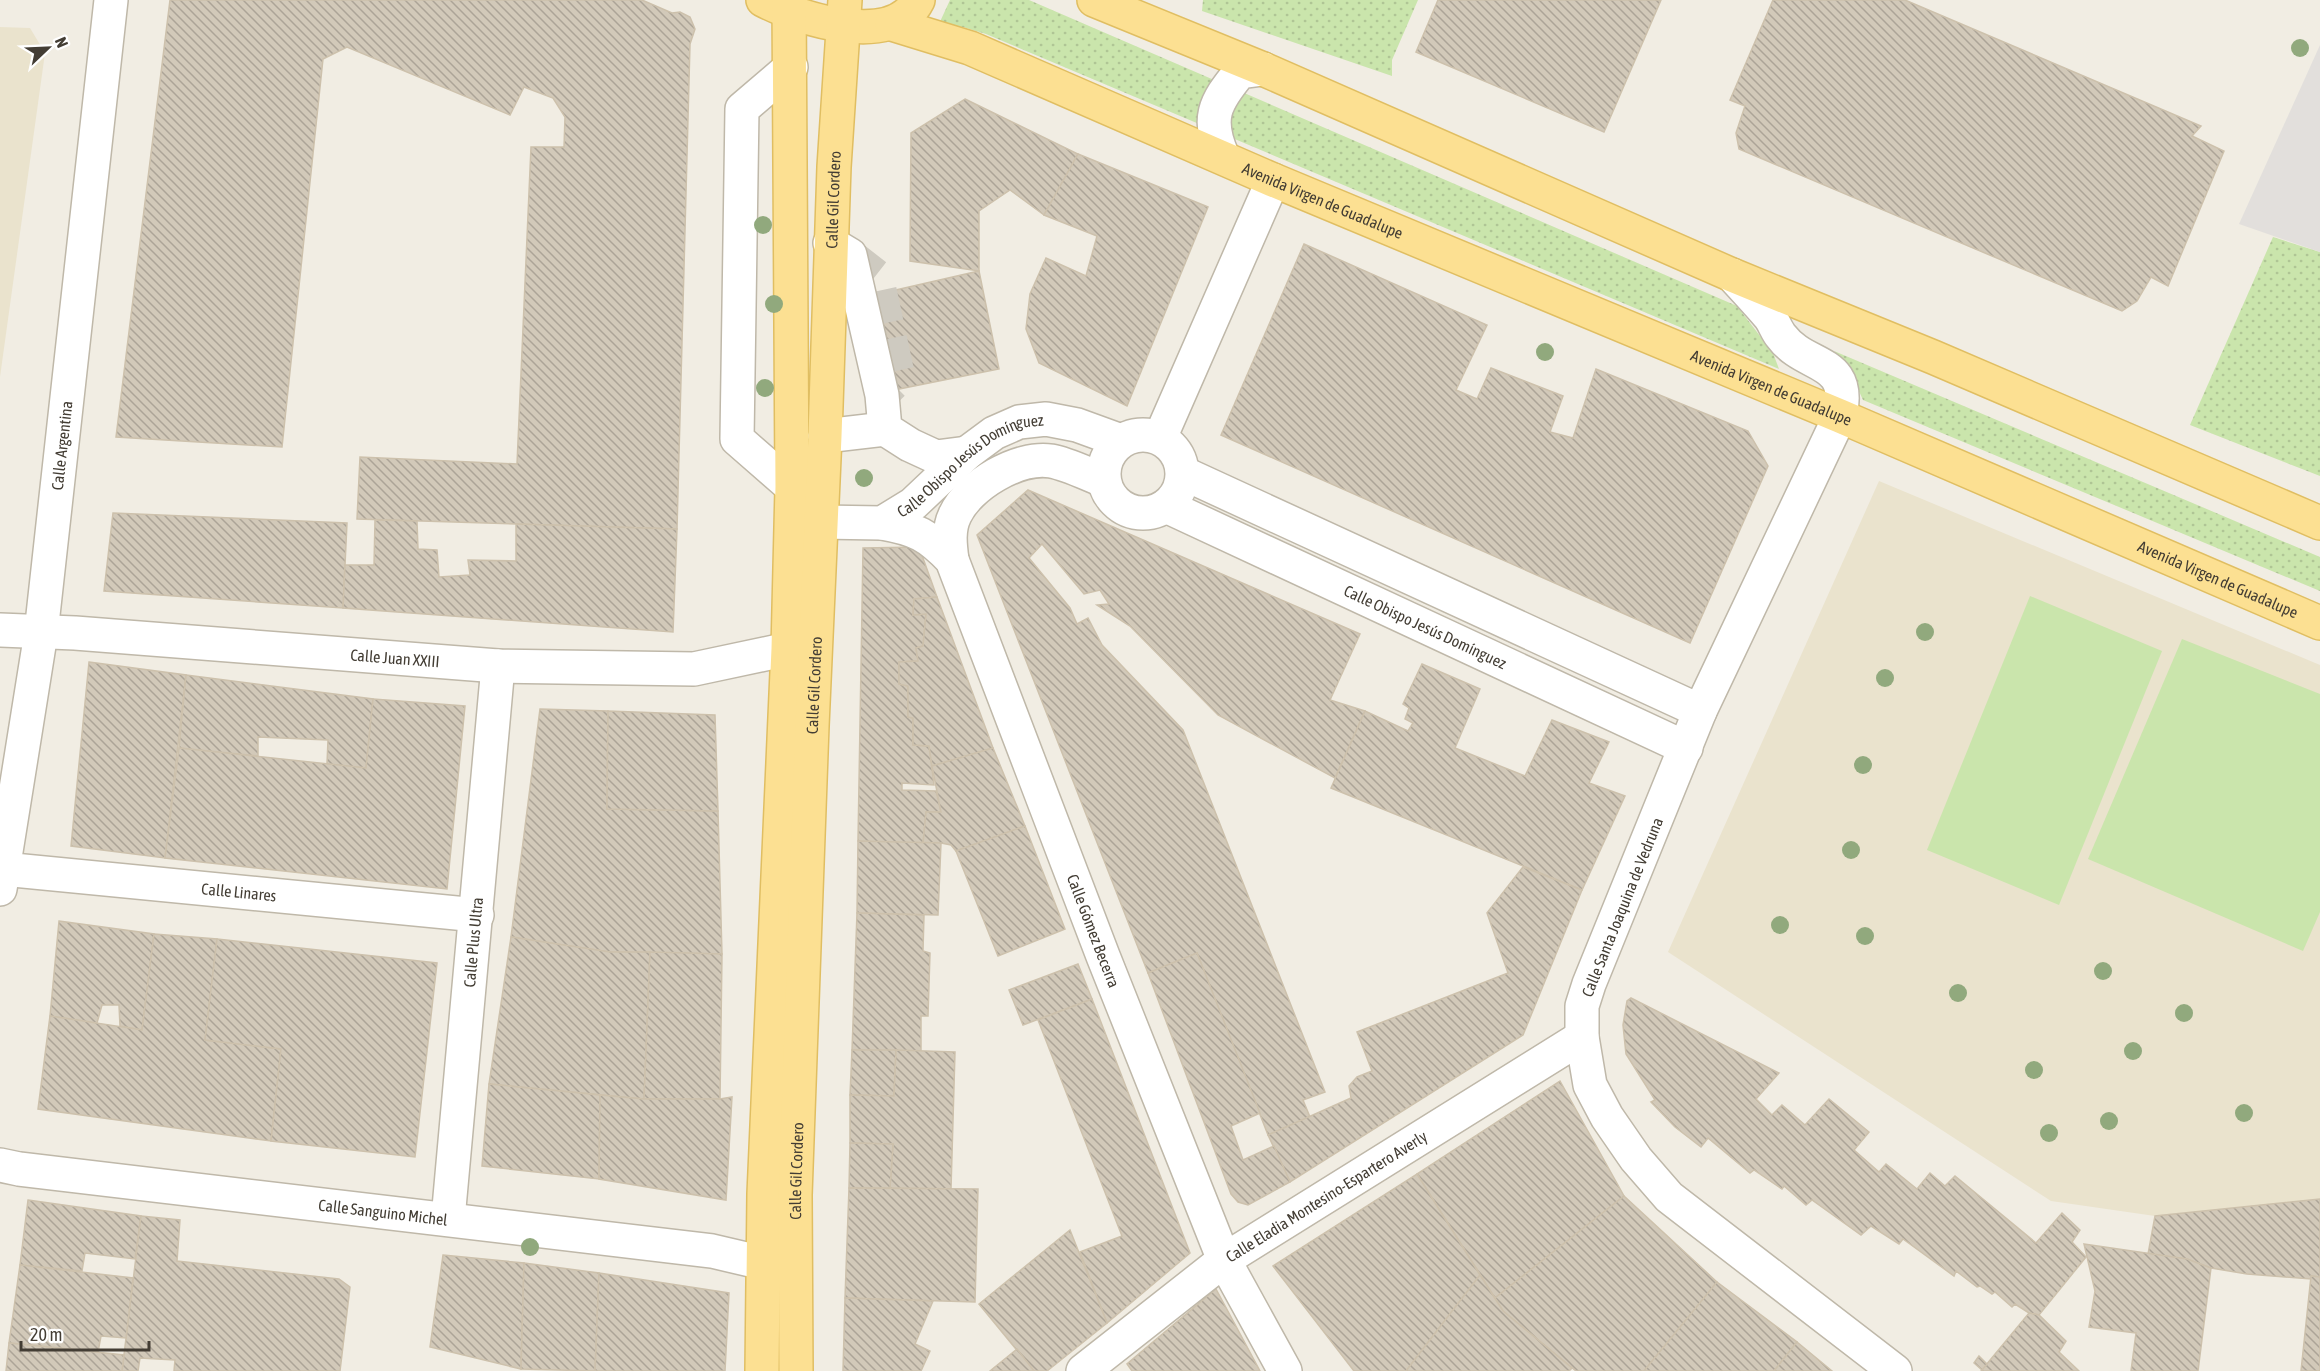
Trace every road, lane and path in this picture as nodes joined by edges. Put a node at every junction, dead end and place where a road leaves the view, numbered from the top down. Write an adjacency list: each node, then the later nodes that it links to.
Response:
1 (111, 0): 29 (street, Calle Argentina)
2 (918, 0): 6 (main road)
3 (1094, 0): 8 (main road)
4 (780, 5): 5 (main road); 7 (main road, Calle Gil Cordero)
5 (845, 12): 6 (main road); 11 (main road, Calle Gil Cordero)
6 (892, 24): 9 (main road, Avenida Virgen de Guadalupe)
7 (791, 67): 21 (main road, Calle Gil Cordero); 21 (street)
8 (1263, 69): 9 (street, Avenida Virgen de Guadalupe); 12 (main road)
9 (1223, 158): 10 (main road, Avenida Virgen de Guadalupe)
10 (1273, 180): 13 (main road, Avenida Virgen de Guadalupe); 16 (street)
11 (830, 243): 14 (street); 15 (main road, Calle Gil Cordero)
12 (1732, 274): 13 (street); 24 (main road)
13 (1840, 416): 27 (main road, Avenida Virgen de Guadalupe); 32 (street, Calle Santa Joaquina de Vedruna)
14 (885, 429): 15 (street); 18 (street)
15 (825, 436): 25 (main road, Calle Gil Cordero)
16 (1160, 438): 17 (street); 19 (street)
17 (1121, 441): 18 (street, Calle Obispo Jesús Domínguez); 20 (street)
18 (967, 453): 23 (street, Calle Obispo Jesús Domínguez)
19 (1183, 473): 22 (street); 32 (street)
20 (1103, 480): 22 (street); 26 (street, Calle Obispo Jesús Domínguez)
21 (792, 487): 25 (main road, Calle Gil Cordero)
22 (1166, 506): 33 (street, Calle Obispo Jesús Domínguez)
23 (882, 523): 25 (street, Calle Obispo Jesús Domínguez); 26 (street, Calle Gómez Becerra)
24 (2320, 523)
25 (805, 524): 30 (main road, Calle Gil Cordero); 42 (main road, Calle Gil Cordero)
26 (952, 560): 39 (street, Calle Gómez Becerra)
27 (2320, 623)
28 (0, 630): 29 (street, Calle Juan XXIII)
29 (41, 633): 31 (street, Calle Juan XXIII); 34 (street, Calle Argentina)
30 (788, 649): 31 (street, Calle Juan XXIII); 40 (main road, Calle Gil Cordero)
31 (498, 666): 35 (street, Calle Plus Ultra)
32 (1700, 711): 33 (street, Calle Santa Joaquina de Vedruna)
33 (1686, 748): 36 (street, Calle Santa Joaquina de Vedruna)
34 (1, 879): 35 (street, Calle Linares)
35 (477, 915): 38 (street, Calle Plus Ultra)
36 (1582, 1037): 39 (street, Calle Eladia Montesino-Espartero Averly); 45 (street, Calle Santa Joaquina de Vedruna)
37 (0, 1165): 38 (street, Calle Sanguino Michel)
38 (448, 1219): 40 (street, Calle Sanguino Michel)
39 (1224, 1260): 43 (street, Calle Eladia Montesino-Espartero Averly); 44 (street, Calle Gómez Becerra)
40 (763, 1263): 41 (main road, Calle Gil Cordero)
41 (762, 1371)
42 (796, 1371)
43 (1083, 1371)
44 (1285, 1371)
45 (1895, 1371)

